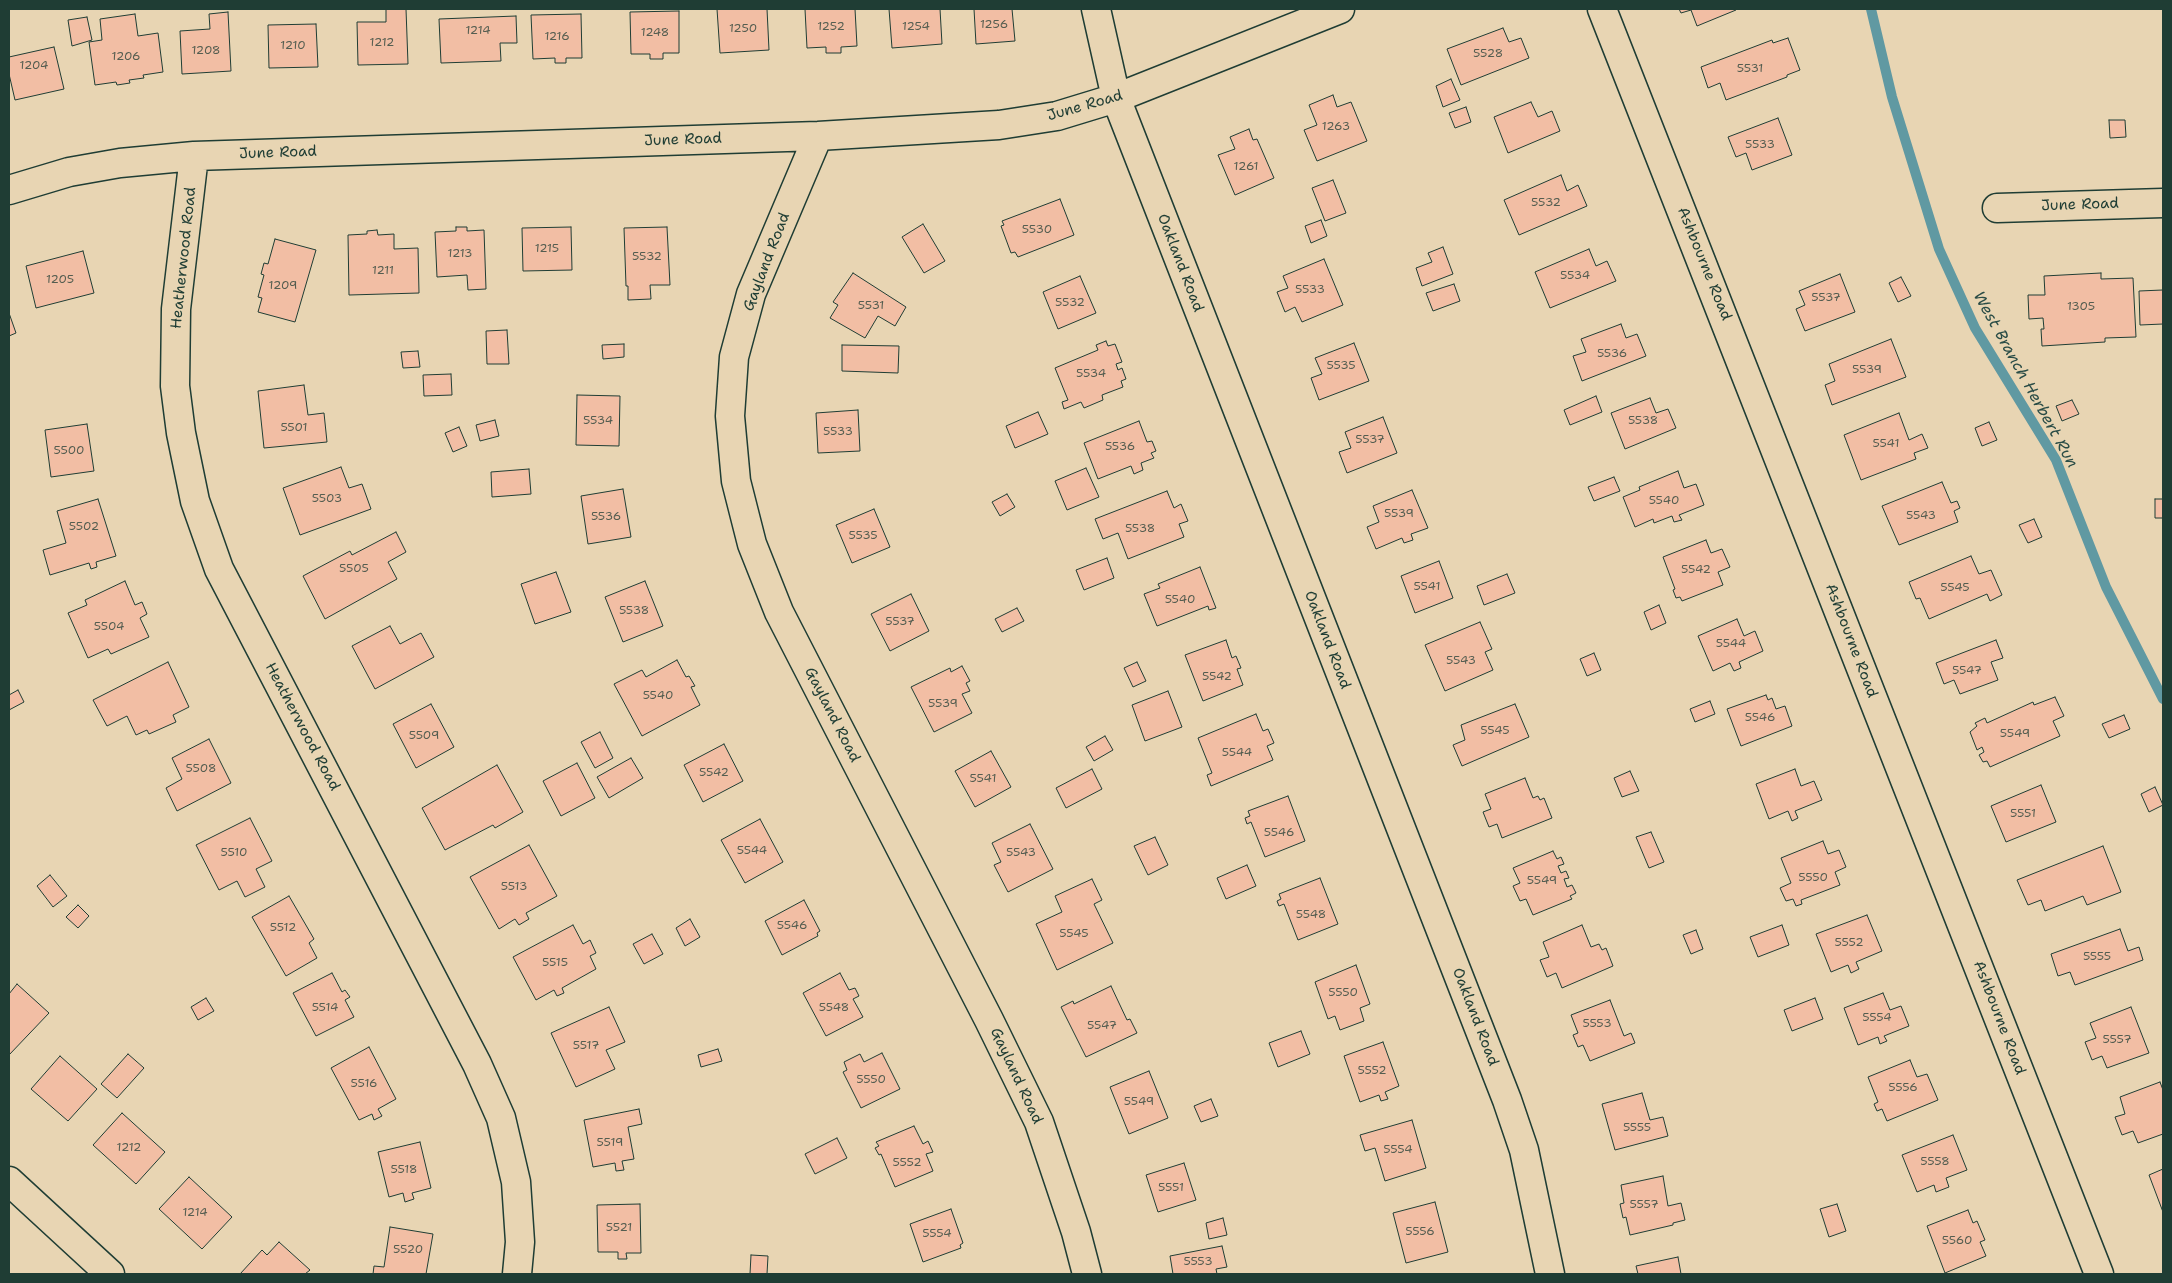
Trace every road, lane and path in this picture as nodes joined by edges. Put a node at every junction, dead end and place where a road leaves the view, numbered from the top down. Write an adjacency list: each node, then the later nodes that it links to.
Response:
1 (1096, 9): 4 (street, Oakland Road)
2 (1340, 9): 4 (street, June Road)
3 (1602, 9): 15 (street, Ashbourne Road)
4 (1116, 98): 5 (street, June Road); 14 (street, Oakland Road)
5 (818, 136): 6 (street, June Road); 13 (street, Gayland Road)
6 (194, 156): 7 (street, June Road); 12 (street, Heatherwood Road)
7 (9, 190)
8 (2163, 203): 9 (street, June Road)
9 (1997, 208)
10 (9, 1181): 11 (street)
11 (110, 1274)
12 (517, 1274)
13 (1087, 1274)
14 (1550, 1274)
15 (2099, 1274)

